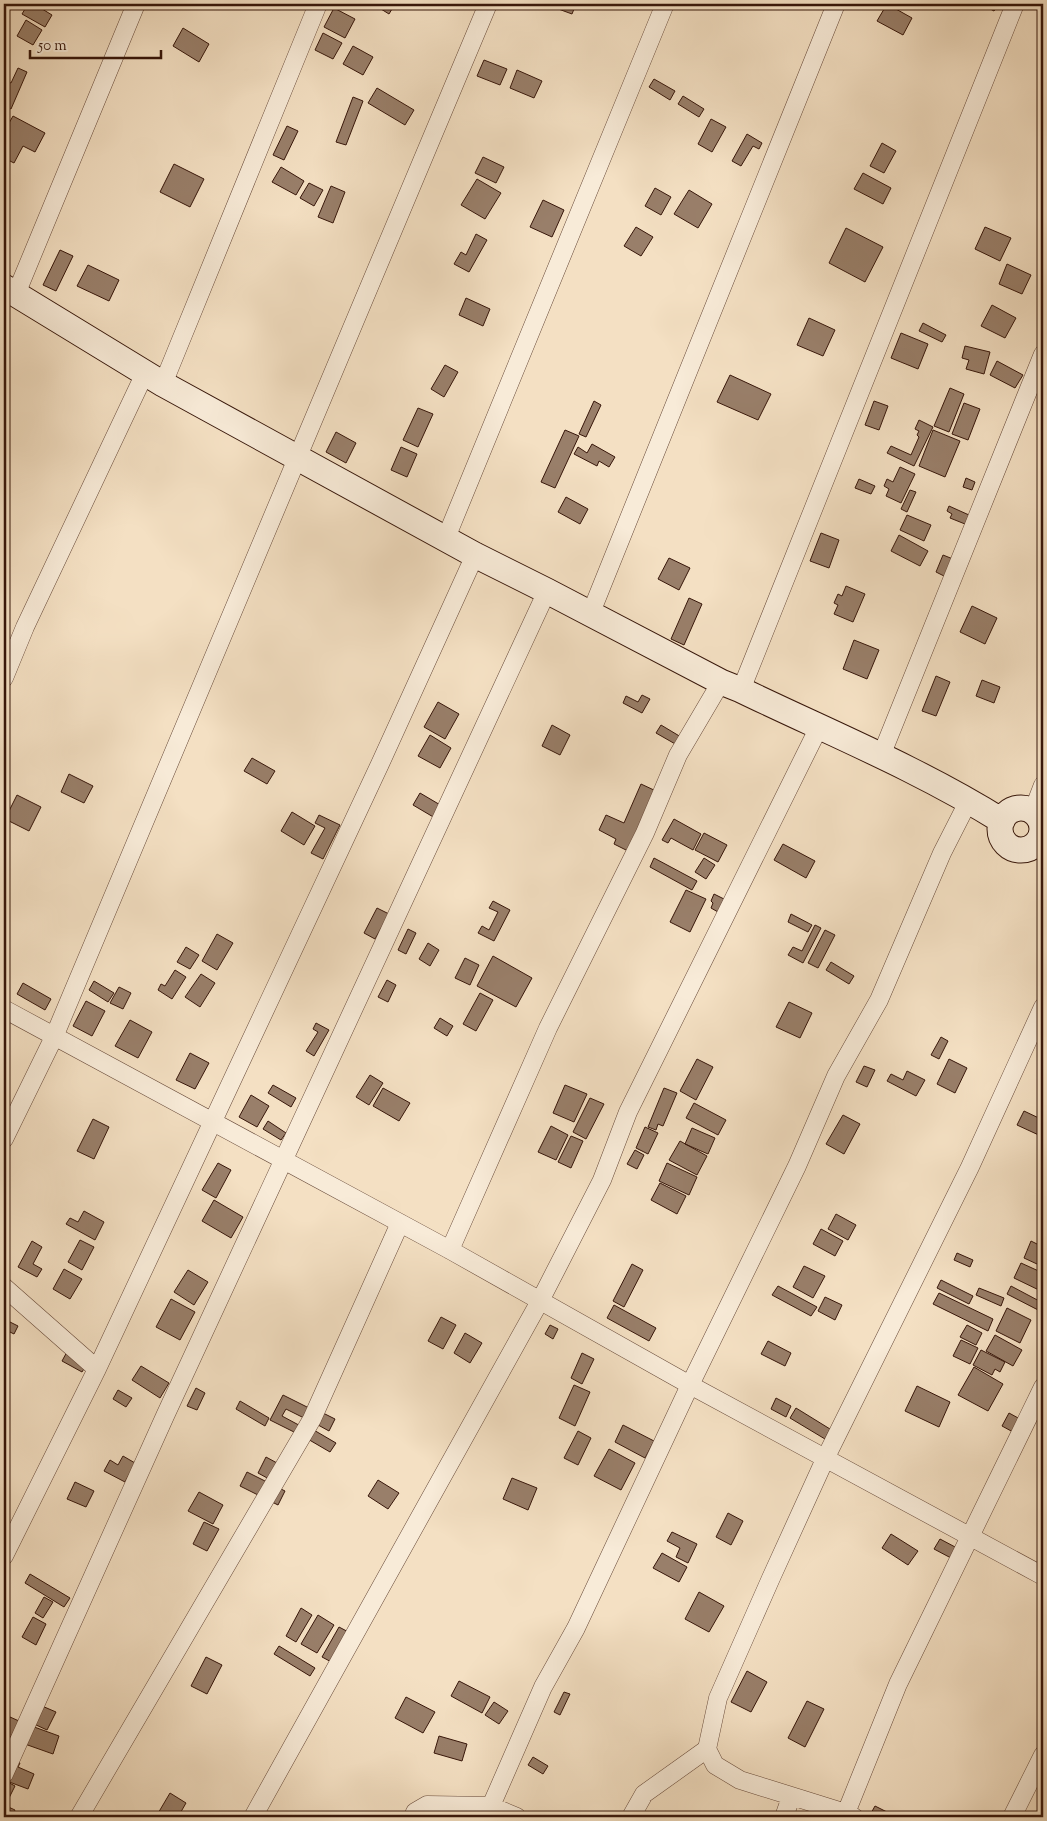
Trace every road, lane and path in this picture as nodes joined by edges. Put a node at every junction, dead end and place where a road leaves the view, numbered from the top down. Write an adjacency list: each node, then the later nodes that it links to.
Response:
1 (136, 4): 7 (street)
2 (318, 4): 9 (street)
3 (488, 4): 10 (street)
4 (665, 4): 11 (street)
5 (836, 4): 14 (street)
6 (1015, 4): 16 (street)
7 (10, 290): 9 (main road)
8 (1043, 354): 18 (street)
9 (154, 378): 10 (main road); 15 (street)
10 (299, 458): 11 (main road); 25 (street)
11 (446, 538): 12 (main road)
12 (475, 555): 13 (main road); 26 (street)
13 (547, 591): 14 (main road); 28 (street)
14 (590, 614): 16 (main road)
15 (4, 678)
16 (731, 686): 17 (main road); 30 (street)
17 (819, 727): 18 (main road); 32 (street)
18 (881, 756): 20 (main road)
19 (1043, 785): 22 (street)
20 (969, 800): 21 (main road); 34 (street)
21 (1002, 821): 22 (main road); 22 (main road)
22 (1039, 824)
23 (1043, 1007): 36 (street)
24 (4, 1009): 25 (street)
25 (54, 1037): 26 (street); 27 (street)
26 (213, 1123): 28 (street); 33 (street)
27 (4, 1139)
28 (285, 1160): 29 (street); 42 (street)
29 (400, 1223): 30 (street); 46 (street)
30 (450, 1250): 32 (street)
31 (4, 1287): 33 (street)
32 (540, 1301): 34 (street); 47 (street)
33 (98, 1369): 38 (street)
34 (690, 1385): 36 (street); 44 (street)
35 (1043, 1386): 37 (street)
36 (826, 1458): 37 (street); 40 (street)
37 (971, 1537): 39 (street); 45 (street)
38 (4, 1556)
39 (1043, 1576)
40 (707, 1749): 43 (street); 50 (street)
41 (1043, 1755): 52 (street)
42 (4, 1774)
43 (791, 1797): 45 (street); 51 (street)
44 (492, 1806): 48 (street); 49 (street)
45 (850, 1815)
46 (78, 1817)
47 (252, 1817)
48 (413, 1817)
49 (517, 1817)
50 (631, 1817)
51 (784, 1817)
52 (1012, 1817)

